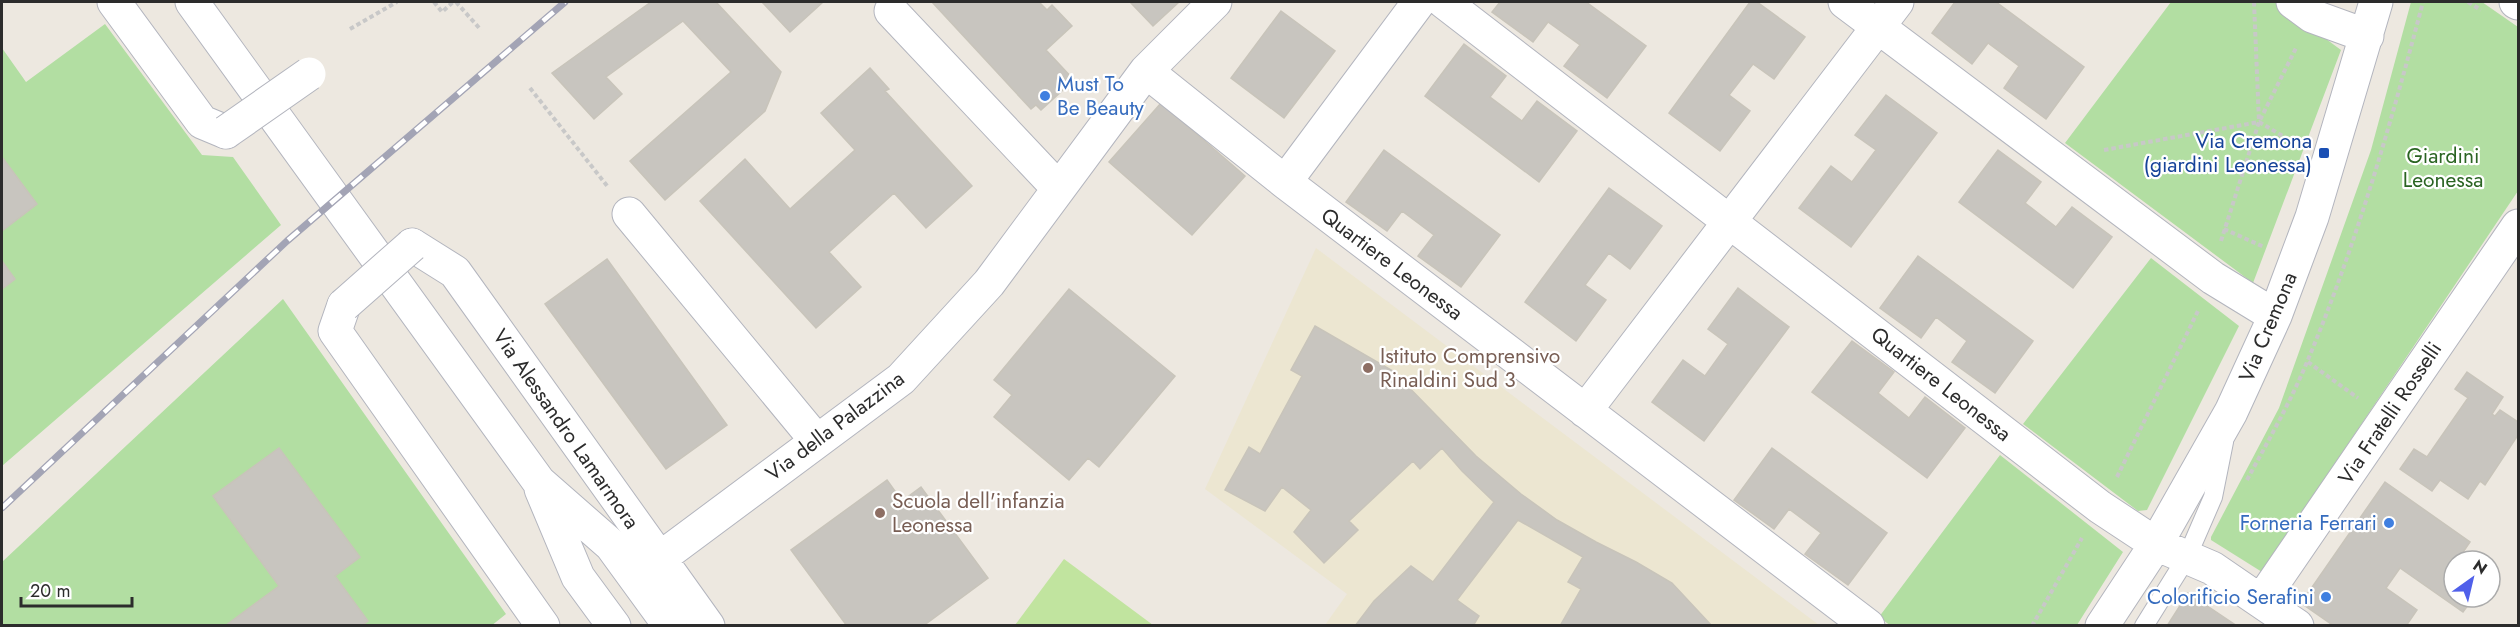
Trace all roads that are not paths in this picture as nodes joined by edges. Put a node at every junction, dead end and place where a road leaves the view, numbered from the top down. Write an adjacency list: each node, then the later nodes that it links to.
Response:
1 (114, 2): 13 (street, bridge)
2 (192, 2): 23 (street, Via Alessandro Lamarmora)
3 (1215, 2): 12 (street, Via della Palazzina)
4 (1419, 2): 14 (street)
5 (1444, 2): 17 (street, Quartiere Leonessa)
6 (1845, 2): 10 (street)
7 (2376, 2): 11 (street, Via Cremona)
8 (2303, 9): 11 (street)
9 (891, 11): 15 (street)
10 (1888, 14): 17 (street); 19 (street)
11 (2367, 36): 19 (street, Via Cremona)
12 (1146, 71): 14 (street, Quartiere Leonessa); 15 (street, Via della Palazzina)
13 (309, 74)
14 (1285, 183): 20 (street, Quartiere Leonessa)
15 (1058, 188): 22 (street, Via della Palazzina)
16 (629, 214): 22 (street)
17 (1730, 220): 20 (street); 24 (street, Quartiere Leonessa)
18 (2518, 226): 27 (street, Via Fratelli Rosselli)
19 (2275, 316): 21 (street, Via Cremona)
20 (1585, 411): 32 (street, Quartiere Leonessa)
21 (2230, 412): 24 (street, Via Cremona); 25 (lane)
22 (816, 440): 26 (street, Via della Palazzina)
23 (538, 482): 29 (street, Via Alessandro Lamarmora); 30 (street, Via Alessandro Lamarmora)
24 (2156, 544): 25 (street, Quartiere Leonessa); 33 (street, Via Cremona)
25 (2187, 557): 27 (street, Quartiere Leonessa); 34 (lane)
26 (658, 559): 28 (street, Via Alessandro Lamarmora, bridge); 31 (street, Via Alessandro Lamarmora)
27 (2261, 601): 35 (street, Quartiere Leonessa)
28 (543, 626)
29 (614, 626)
30 (670, 626)
31 (708, 626)
32 (1868, 626)
33 (2102, 626)
34 (2144, 626)
35 (2297, 626)

